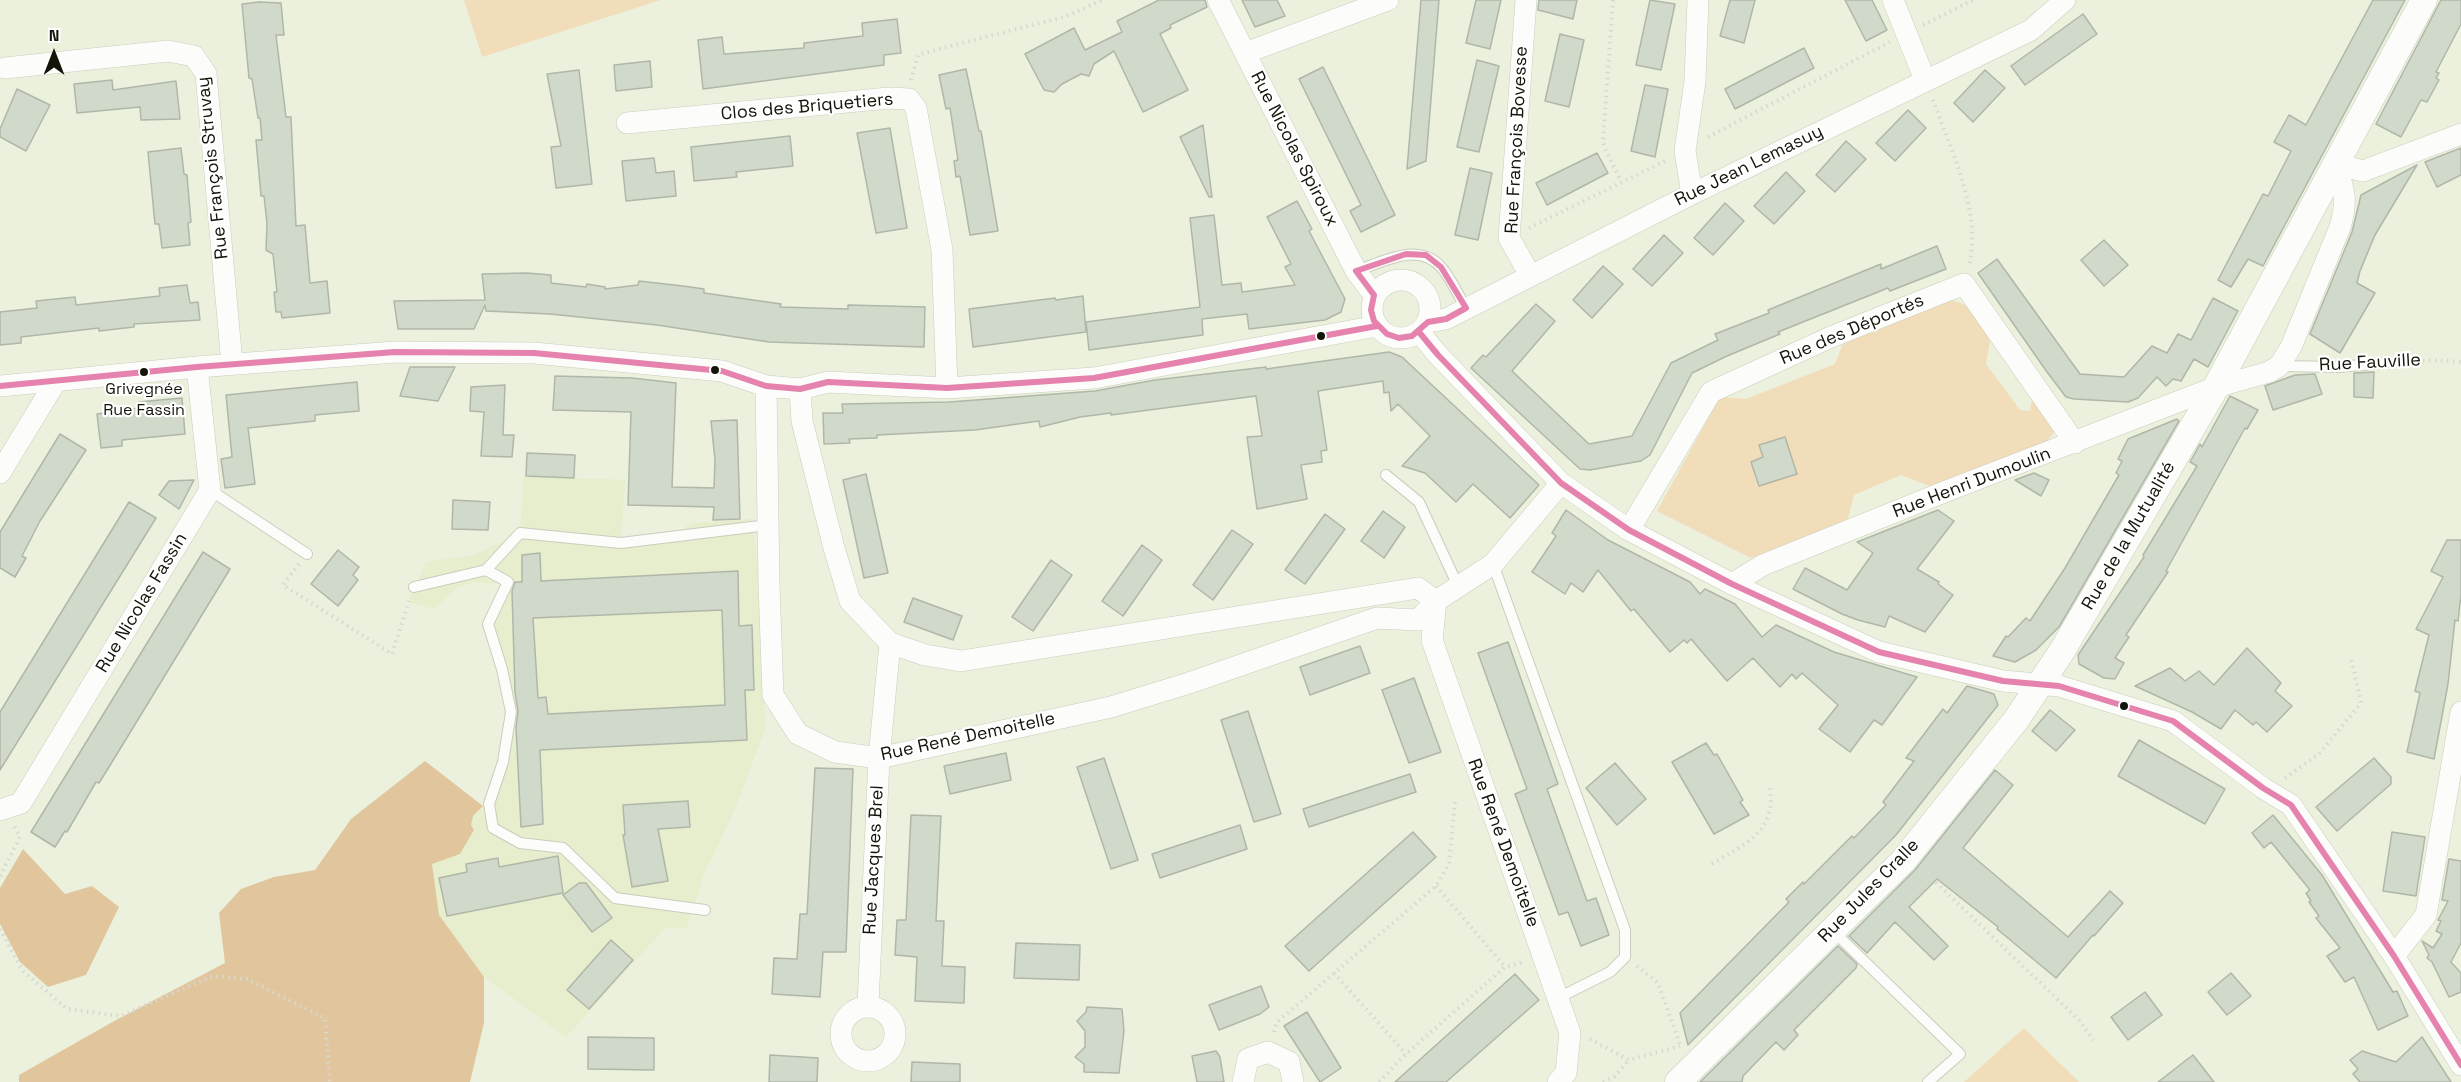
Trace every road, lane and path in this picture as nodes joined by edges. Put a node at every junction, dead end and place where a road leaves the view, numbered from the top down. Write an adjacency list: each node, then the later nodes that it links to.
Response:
1 (1102, 0): 15 (path)
2 (1218, 0): 12 (street, Rue Nicolas Spiroux)
3 (1388, 0): 12 (street)
4 (1526, 0): 22 (street, Rue François Bovesse)
5 (1614, 0): 20 (path)
6 (1698, 0): 18 (street)
7 (1893, 0): 11 (street)
8 (1972, 0): 11 (path)
9 (2065, 0): 14 (street, Rue Jean Lemasuy)
10 (2424, 0): 19 (street, Rue de la Mutualité)
11 (1906, 34): 14 (street); 18 (path)
12 (1245, 53): 23 (street, Rue Nicolas Spiroux)
13 (2, 66): 32 (street, Rue François Struvay)
14 (1925, 80): 21 (street, Rue Jean Lemasuy); 25 (path)
15 (909, 99): 16 (street, Clos des Briquetiers); 39 (street, Clos des Briquetiers)
16 (627, 123)
17 (2461, 134): 19 (street)
18 (1685, 151): 20 (path); 21 (street)
19 (2336, 164): 33 (street); 38 (street, Rue de la Mutualité)
20 (1621, 181): 22 (path)
21 (1692, 194): 24 (street, Rue Jean Lemasuy)
22 (1509, 238): 24 (street, Rue François Bovesse)
23 (1356, 271): 26 (street, Rue Nicolas Spiroux); 27 (lane)
24 (1530, 275): 27 (street, Rue Jean Lemasuy)
25 (1964, 284): 43 (street); 49 (street, Rue des Déportés)
26 (1374, 295): 28 (street); 29 (street)
27 (1466, 308): 29 (street, Rue Jean Lemasuy)
28 (1377, 326): 29 (street); 39 (street)
29 (1424, 327): 46 (street)
30 (2461, 362): 31 (path, Rue Fauville)
31 (2385, 363): 33 (lane, Rue Fauville)
32 (232, 364): 34 (street); 37 (street)
33 (2280, 366): 38 (street)
34 (197, 367): 35 (street); 47 (street)
35 (56, 381): 36 (street); 44 (street)
36 (0, 386)
37 (766, 386): 40 (street); 42 (street, Rue René Demoitelle)
38 (2216, 387): 43 (street, Rue Henri Dumoulin); 59 (street, Rue de la Mutualité)
39 (947, 388): 40 (street)
40 (800, 389): 41 (street)
41 (802, 421): 42 (street); 57 (street)
42 (767, 423): 48 (street, Rue René Demoitelle)
43 (2075, 443): 53 (street, Rue Henri Dumoulin)
44 (0, 473)
45 (1386, 475): 54 (lane)
46 (1561, 483): 49 (street); 51 (street, Rue René Demoitelle)
47 (210, 490): 50 (lane); 65 (street, Rue Nicolas Fassin)
48 (768, 525): 52 (lane); 61 (street, Rue René Demoitelle)
49 (1629, 530): 53 (street)
50 (307, 554): 55 (path)
51 (1493, 564): 54 (street, Rue René Demoitelle); 75 (lane)
52 (486, 570): 55 (lane); 70 (lane)
53 (1732, 584): 59 (street)
54 (1458, 586): 56 (street, Rue René Demoitelle)
55 (414, 587)
56 (1436, 601): 57 (street); 61 (street, Rue René Demoitelle); 74 (street, Rue René Demoitelle)
57 (890, 643): 61 (street, Rue Jacques Brel)
58 (2351, 658): 63 (path)
59 (2040, 683): 63 (street); 66 (street, Rue Jules Cralle)
60 (2461, 712): 73 (street)
61 (879, 758): 79 (street, Rue Jacques Brel)
62 (1769, 785): 67 (path)
63 (2267, 790): 73 (street)
64 (1455, 802): 69 (path)
65 (2, 809): 68 (path)
66 (1907, 855): 72 (street, Rue Jules Cralle); 81 (path)
67 (1712, 864)
68 (0, 876)
69 (1436, 886): 76 (path); 77 (path)
70 (705, 910)
71 (0, 929): 89 (path)
72 (1832, 930): 88 (street, Rue Jules Cralle); 95 (lane)
73 (2394, 956): 86 (street)
74 (1544, 957): 76 (path); 78 (street, Rue René Demoitelle)
75 (1625, 957): 78 (lane); 82 (path)
76 (1505, 967): 84 (path)
77 (1334, 973): 83 (path); 84 (path)
78 (1558, 998): 80 (street, Rue René Demoitelle)
79 (868, 1005): 87 (street); 87 (street)
80 (1570, 1033): 85 (path); 93 (street, Rue René Demoitelle)
81 (2093, 1040)
82 (1681, 1046): 85 (path); 88 (path)
83 (1268, 1052): 90 (street); 91 (street)
84 (1406, 1054): 92 (path)
85 (1629, 1060): 94 (path)
86 (2461, 1065)
87 (866, 1072)
88 (1684, 1076)
89 (330, 1082)
90 (1243, 1082)
91 (1293, 1082)
92 (1379, 1082)
93 (1558, 1082)
94 (1603, 1082)
95 (1928, 1082)

